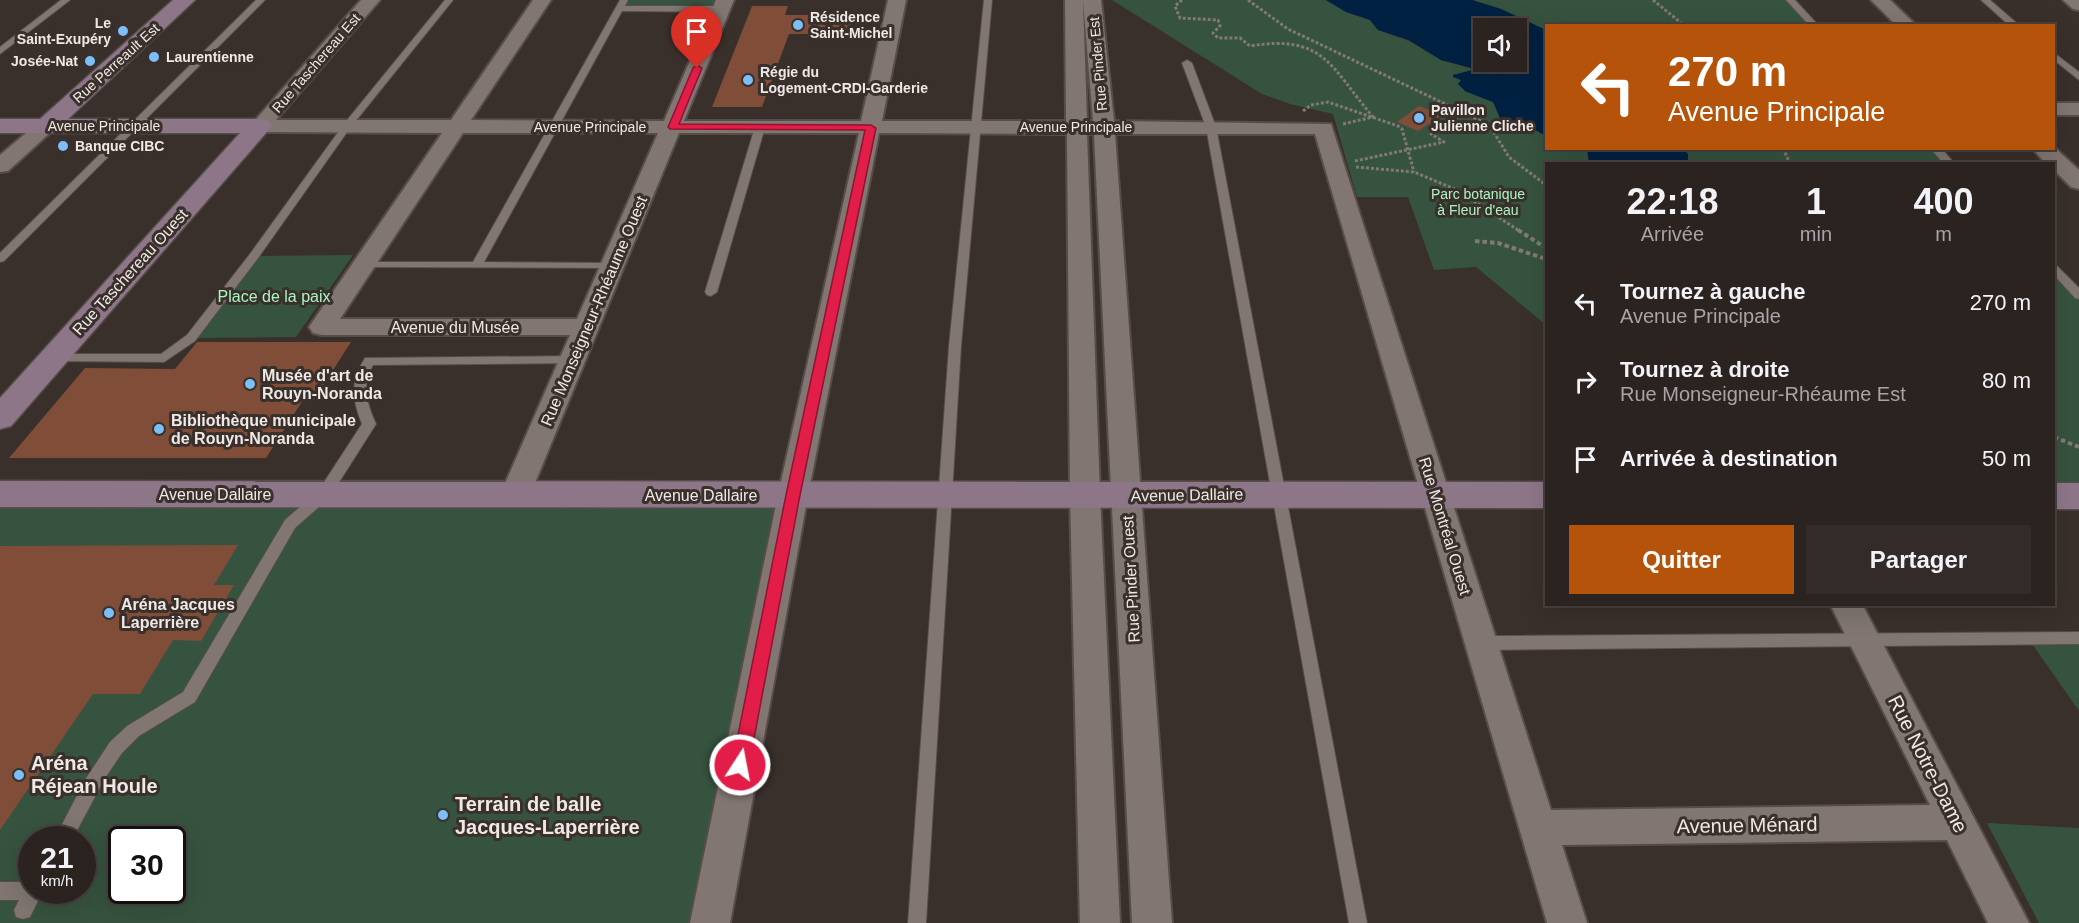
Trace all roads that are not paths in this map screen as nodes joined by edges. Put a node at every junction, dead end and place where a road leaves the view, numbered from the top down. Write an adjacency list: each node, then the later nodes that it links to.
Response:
1 (66, 0): 21 (lane)
2 (185, 0): 28 (street, Rue Perreault Est)
3 (261, 0): 29 (lane)
4 (371, 0): 30 (street, Rue Taschereau Est)
5 (449, 0): 31 (lane)
6 (542, 0): 32 (street)
7 (897, 0): 37 (street)
8 (987, 0): 36 (lane)
9 (1074, 0): 38 (street, Rue Pinder Est)
10 (1092, 0): 38 (street, Rue Pinder Est)
11 (1790, 0): 18 (lane)
12 (1880, 0): 19 (street)
13 (1984, 0): 20 (lane)
14 (2072, 0): 17 (street)
15 (621, 4): 16 (lane); 33 (lane)
16 (723, 4): 34 (street, Rue Monseigneur-Rhéaume Ouest)
17 (2079, 5)
18 (1813, 24)
19 (1906, 24)
20 (2014, 24)
21 (0, 51)
22 (2055, 57): 24 (lane)
23 (1187, 63): 39 (lane)
24 (2079, 77)
25 (2055, 109): 26 (street)
26 (2079, 109)
27 (0, 126): 28 (street, Avenue Principale)
28 (46, 126): 29 (street, Avenue Principale); 44 (street)
29 (136, 126): 30 (street, Avenue Principale); 46 (lane)
30 (260, 126): 31 (street, Avenue Principale); 54 (street, Rue Taschereau Ouest)
31 (347, 126): 32 (street, Avenue Principale); 54 (lane)
32 (457, 126): 33 (street, Avenue Principale); 47 (street)
33 (552, 127): 34 (street, Avenue Principale); 48 (lane)
34 (673, 127): 35 (street, Avenue Principale); 49 (street, Rue Monseigneur-Rhéaume Ouest)
35 (760, 127): 37 (street, Avenue Principale); 51 (lane)
36 (973, 127): 37 (street, Avenue Principale); 38 (street, Avenue Principale); 62 (lane)
37 (871, 128): 61 (street)
38 (1090, 128): 39 (street, Avenue Principale); 63 (street); 64 (street, Rue Pinder Ouest)
39 (1210, 128): 40 (street, Avenue Principale); 59 (lane)
40 (1324, 128): 65 (street, Rue Montréal Ouest)
41 (1937, 150): 43 (lane)
42 (2044, 150): 45 (street)
43 (1948, 162)
44 (0, 166)
45 (2079, 182)
46 (0, 259)
47 (364, 265): 48 (lane); 53 (street, Avenue du Musée)
48 (477, 265): 49 (lane)
49 (614, 266): 53 (street, Rue Monseigneur-Rhéaume Ouest)
50 (2055, 269): 52 (lane)
51 (711, 292)
52 (2079, 295)
53 (588, 327): 55 (street, Rue Monseigneur-Rhéaume Ouest)
54 (53, 358): 56 (street, Rue Taschereau Ouest)
55 (574, 360): 58 (lane); 60 (street, Rue Monseigneur-Rhéaume Ouest)
56 (0, 418)
57 (0, 494): 58 (street, Avenue Dallaire)
58 (324, 494): 60 (street, Avenue Dallaire); 74 (lane)
59 (1277, 494): 64 (street, Avenue Dallaire); 65 (street, Avenue Dallaire); 84 (lane)
60 (516, 495): 61 (street, Avenue Dallaire)
61 (793, 495): 62 (street, Avenue Dallaire); 80 (street)
62 (944, 495): 63 (street, Avenue Dallaire); 81 (lane)
63 (1085, 495): 64 (street, Avenue Dallaire); 82 (street)
64 (1126, 495): 83 (street, Rue Pinder Ouest)
65 (1436, 495): 66 (street, Avenue Dallaire); 72 (street, Rue Montréal Ouest)
66 (1545, 495)
67 (2055, 496): 68 (street)
68 (2079, 496)
69 (1847, 606): 71 (street, Rue Notre-Dame)
70 (2079, 638): 71 (lane)
71 (1864, 639): 72 (lane); 73 (street, Rue Notre-Dame)
72 (1481, 643): 75 (street, Rue Montréal Ouest)
73 (1957, 822): 75 (street, Avenue Ménard); 86 (street, Rue Notre-Dame)
74 (71, 826)
75 (1538, 828): 85 (street, Rue Montréal Ouest)
76 (0, 891): 77 (lane)
77 (18, 891)
78 (26, 904): 79 (lane)
79 (23, 910)
80 (710, 923)
81 (917, 923)
82 (1100, 923)
83 (1152, 923)
84 (1358, 923)
85 (1567, 923)
86 (2009, 923)

